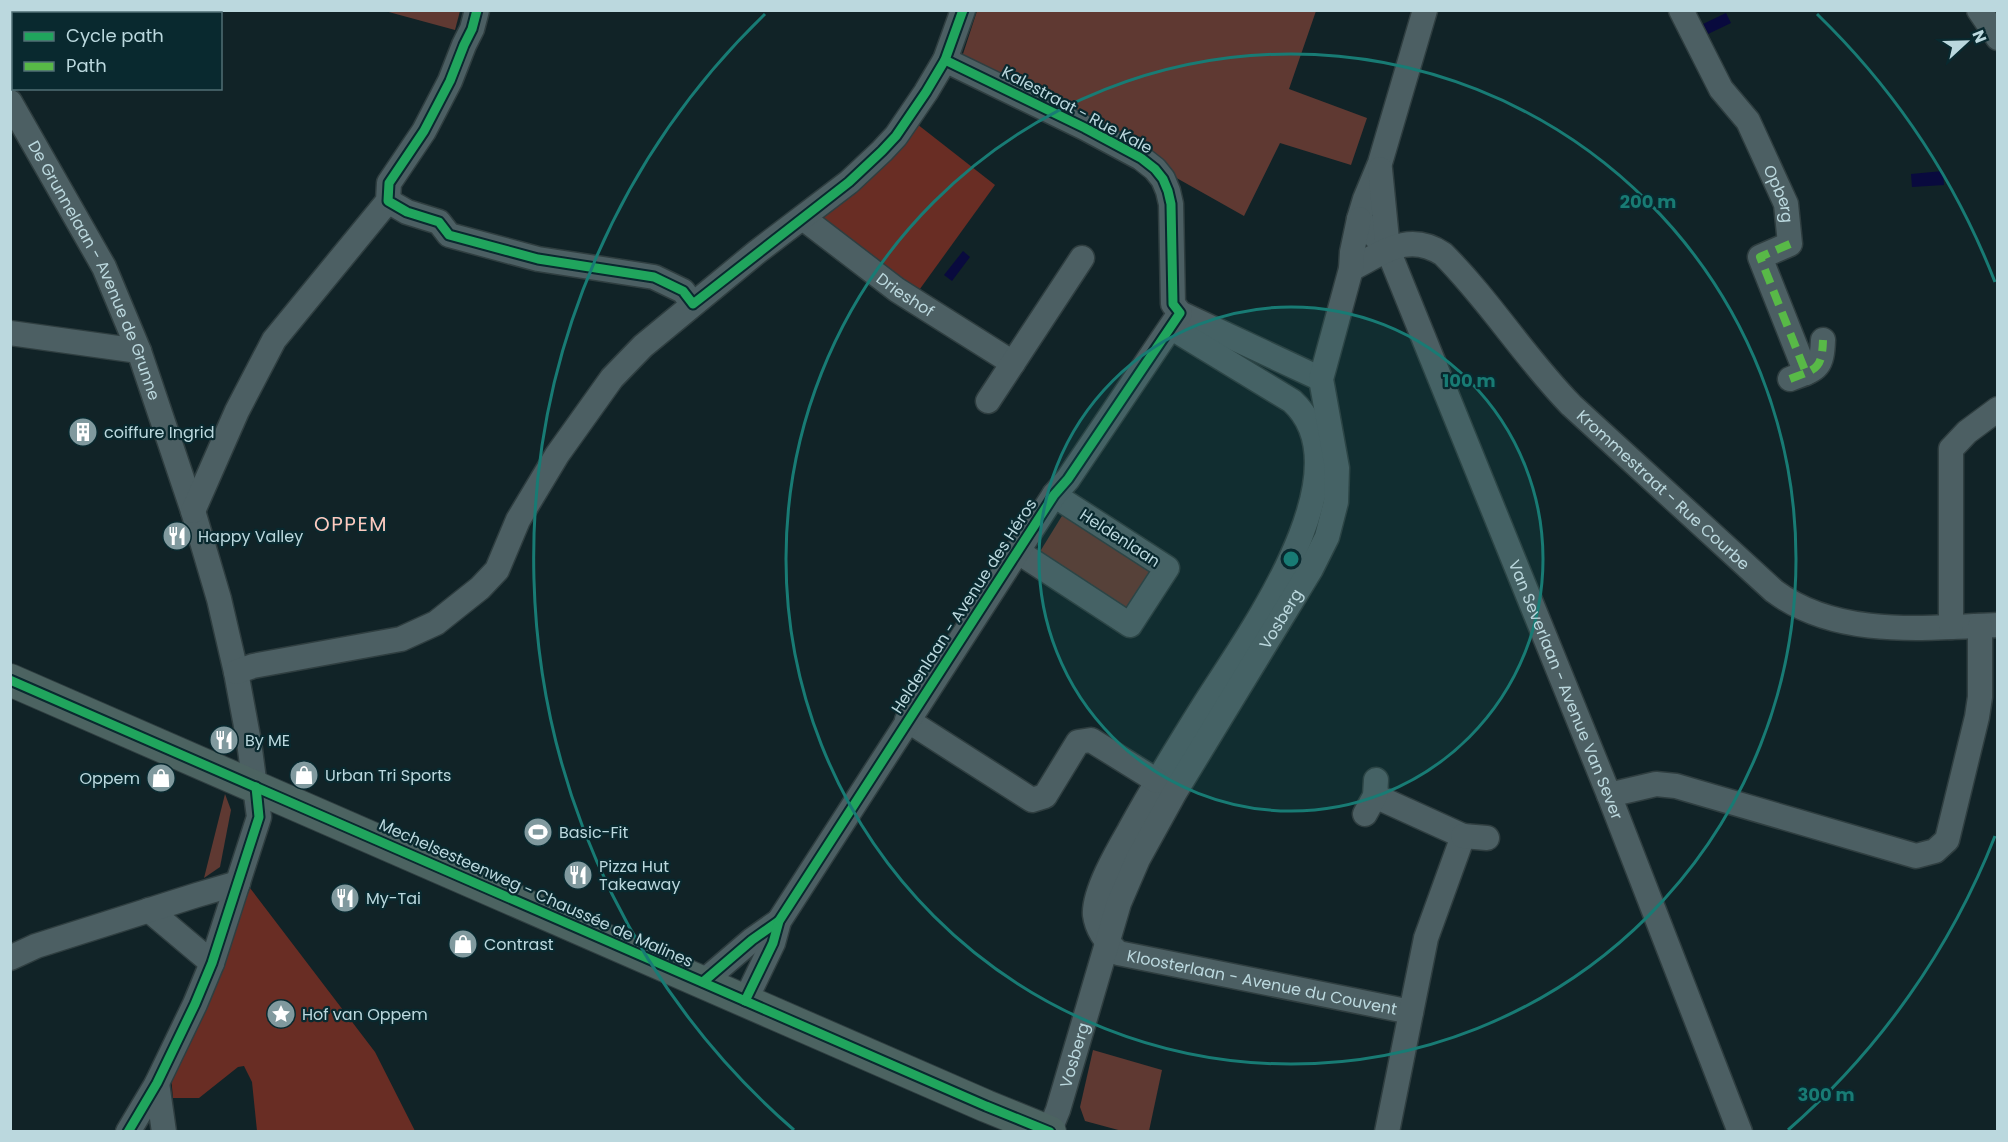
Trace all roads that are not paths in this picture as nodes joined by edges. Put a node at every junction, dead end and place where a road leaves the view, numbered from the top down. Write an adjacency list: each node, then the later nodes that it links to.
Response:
1 (477, 10): 9 (street)
2 (963, 10): 7 (street)
3 (1425, 10): 10 (street)
4 (1681, 10): 18 (street, Opberg)
5 (1979, 10): 6 (street)
6 (1998, 38)
7 (945, 60): 11 (street); 16 (street, Kalestraat - Rue Kale)
8 (10, 102): 19 (street, De Grunnelaan - Avenue de Grunne)
9 (388, 201): 15 (street); 25 (street)
10 (1369, 207): 12 (street, Van Severlaan - Avenue Van Sever); 14 (street, Vosberg)
11 (803, 218): 15 (street); 20 (street, Drieshof)
12 (1388, 250): 14 (street); 28 (street, Krommestraat - Rue Courbe); 34 (street, Van Severlaan - Avenue Van Sever)
13 (1082, 258): 20 (street)
14 (1351, 269): 21 (street, Vosberg)
15 (693, 304): 29 (street)
16 (1176, 321): 21 (street); 24 (street, Heldenlaan - Avenue des Héros); 32 (street, Vosberg)
17 (10, 333): 19 (street)
18 (1823, 340)
19 (140, 351): 25 (street, De Grunnelaan - Avenue de Grunne)
20 (1013, 363): 22 (street)
21 (1321, 379): 39 (street, Vosberg)
22 (988, 401)
23 (1998, 409): 28 (street)
24 (1054, 495): 26 (street, Heldenlaan - Avenue des Héros); 26 (street, Heldenlaan)
25 (193, 511): 29 (street, De Grunnelaan - Avenue de Grunne)
26 (1017, 551): 31 (street, Heldenlaan - Avenue des Héros)
27 (1989, 625): 28 (street, Krommestraat - Rue Courbe); 34 (street)
28 (1952, 627)
29 (236, 672): 33 (street, De Grunnelaan - Avenue de Grunne)
30 (10, 680): 33 (main road, Mechelsesteenweg - Chaussée de Malines)
31 (907, 720): 32 (street); 38 (street, Heldenlaan - Avenue des Héros)
32 (1157, 781): 39 (street, Vosberg)
33 (256, 787): 36 (street, De Grunnelaan - Avenue de Grunne); 42 (main road, Mechelsesteenweg - Chaussée de Malines)
34 (1609, 795): 50 (street, Van Severlaan - Avenue Van Sever)
35 (1372, 796): 44 (street)
36 (238, 883): 37 (street); 41 (street, De Grunnelaan - Avenue de Grunne)
37 (149, 910): 40 (street); 41 (street)
38 (779, 921): 42 (street, Heldenlaan - Avenue des Héros); 43 (street, Heldenlaan - Avenue des Héros)
39 (1107, 943): 44 (street, Kloosterlaan - Avenue du Couvent); 48 (street, Vosberg)
40 (10, 958)
41 (212, 963): 45 (street, De Grunnelaan - Avenue de Grunne)
42 (703, 982): 43 (main road, Mechelsesteenweg - Chaussée de Malines)
43 (745, 1001): 48 (main road, Mechelsesteenweg - Chaussée de Malines)
44 (1411, 1012): 49 (street, Kloosterlaan - Avenue du Couvent)
45 (158, 1083): 46 (street, De Grunnelaan - Avenue de Grunne); 47 (street)
46 (128, 1131)
47 (164, 1131)
48 (1050, 1131)
49 (1388, 1131)
50 (1740, 1131)

